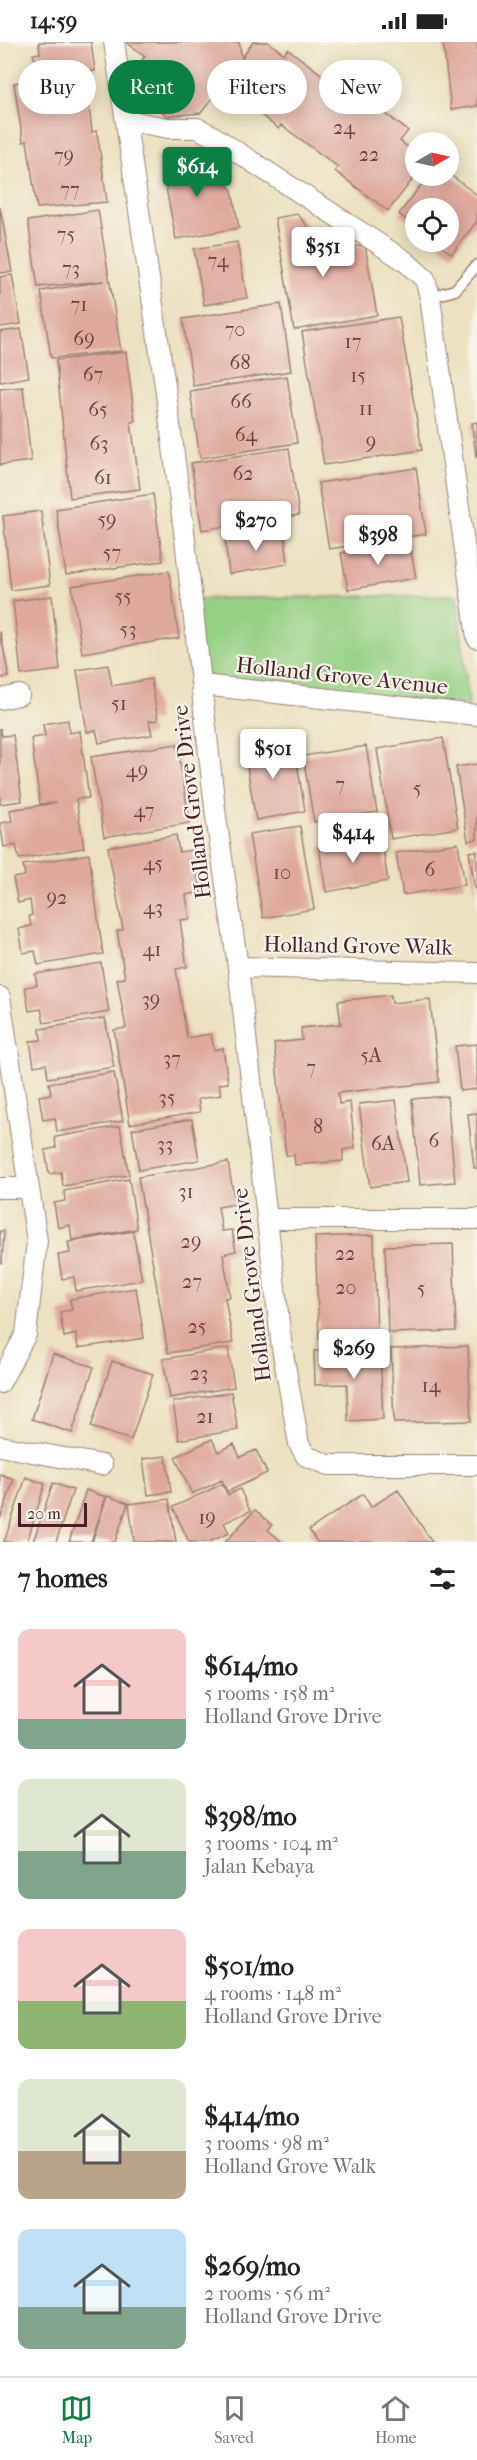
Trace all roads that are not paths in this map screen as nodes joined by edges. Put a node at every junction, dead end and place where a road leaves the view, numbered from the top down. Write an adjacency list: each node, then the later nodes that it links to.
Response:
1 (114, 42): 2 (street, Holland Grove Drive)
2 (126, 124): 4 (street); 6 (street, Holland Grove Drive)
3 (477, 266): 4 (lane)
4 (430, 297): 5 (street)
5 (477, 638)
6 (202, 685): 7 (street, Holland Grove Avenue); 8 (street, Holland Grove Drive)
7 (477, 715)
8 (238, 967): 9 (street, Holland Grove Walk); 13 (street, Holland Grove Drive)
9 (477, 973)
10 (0, 997): 12 (street)
11 (0, 1188): 12 (street)
12 (27, 1188): 15 (street)
13 (268, 1219): 14 (street); 18 (street, Holland Grove Drive)
14 (477, 1219)
15 (0, 1383)
16 (0, 1446): 17 (street)
17 (102, 1465)
18 (477, 1465)

